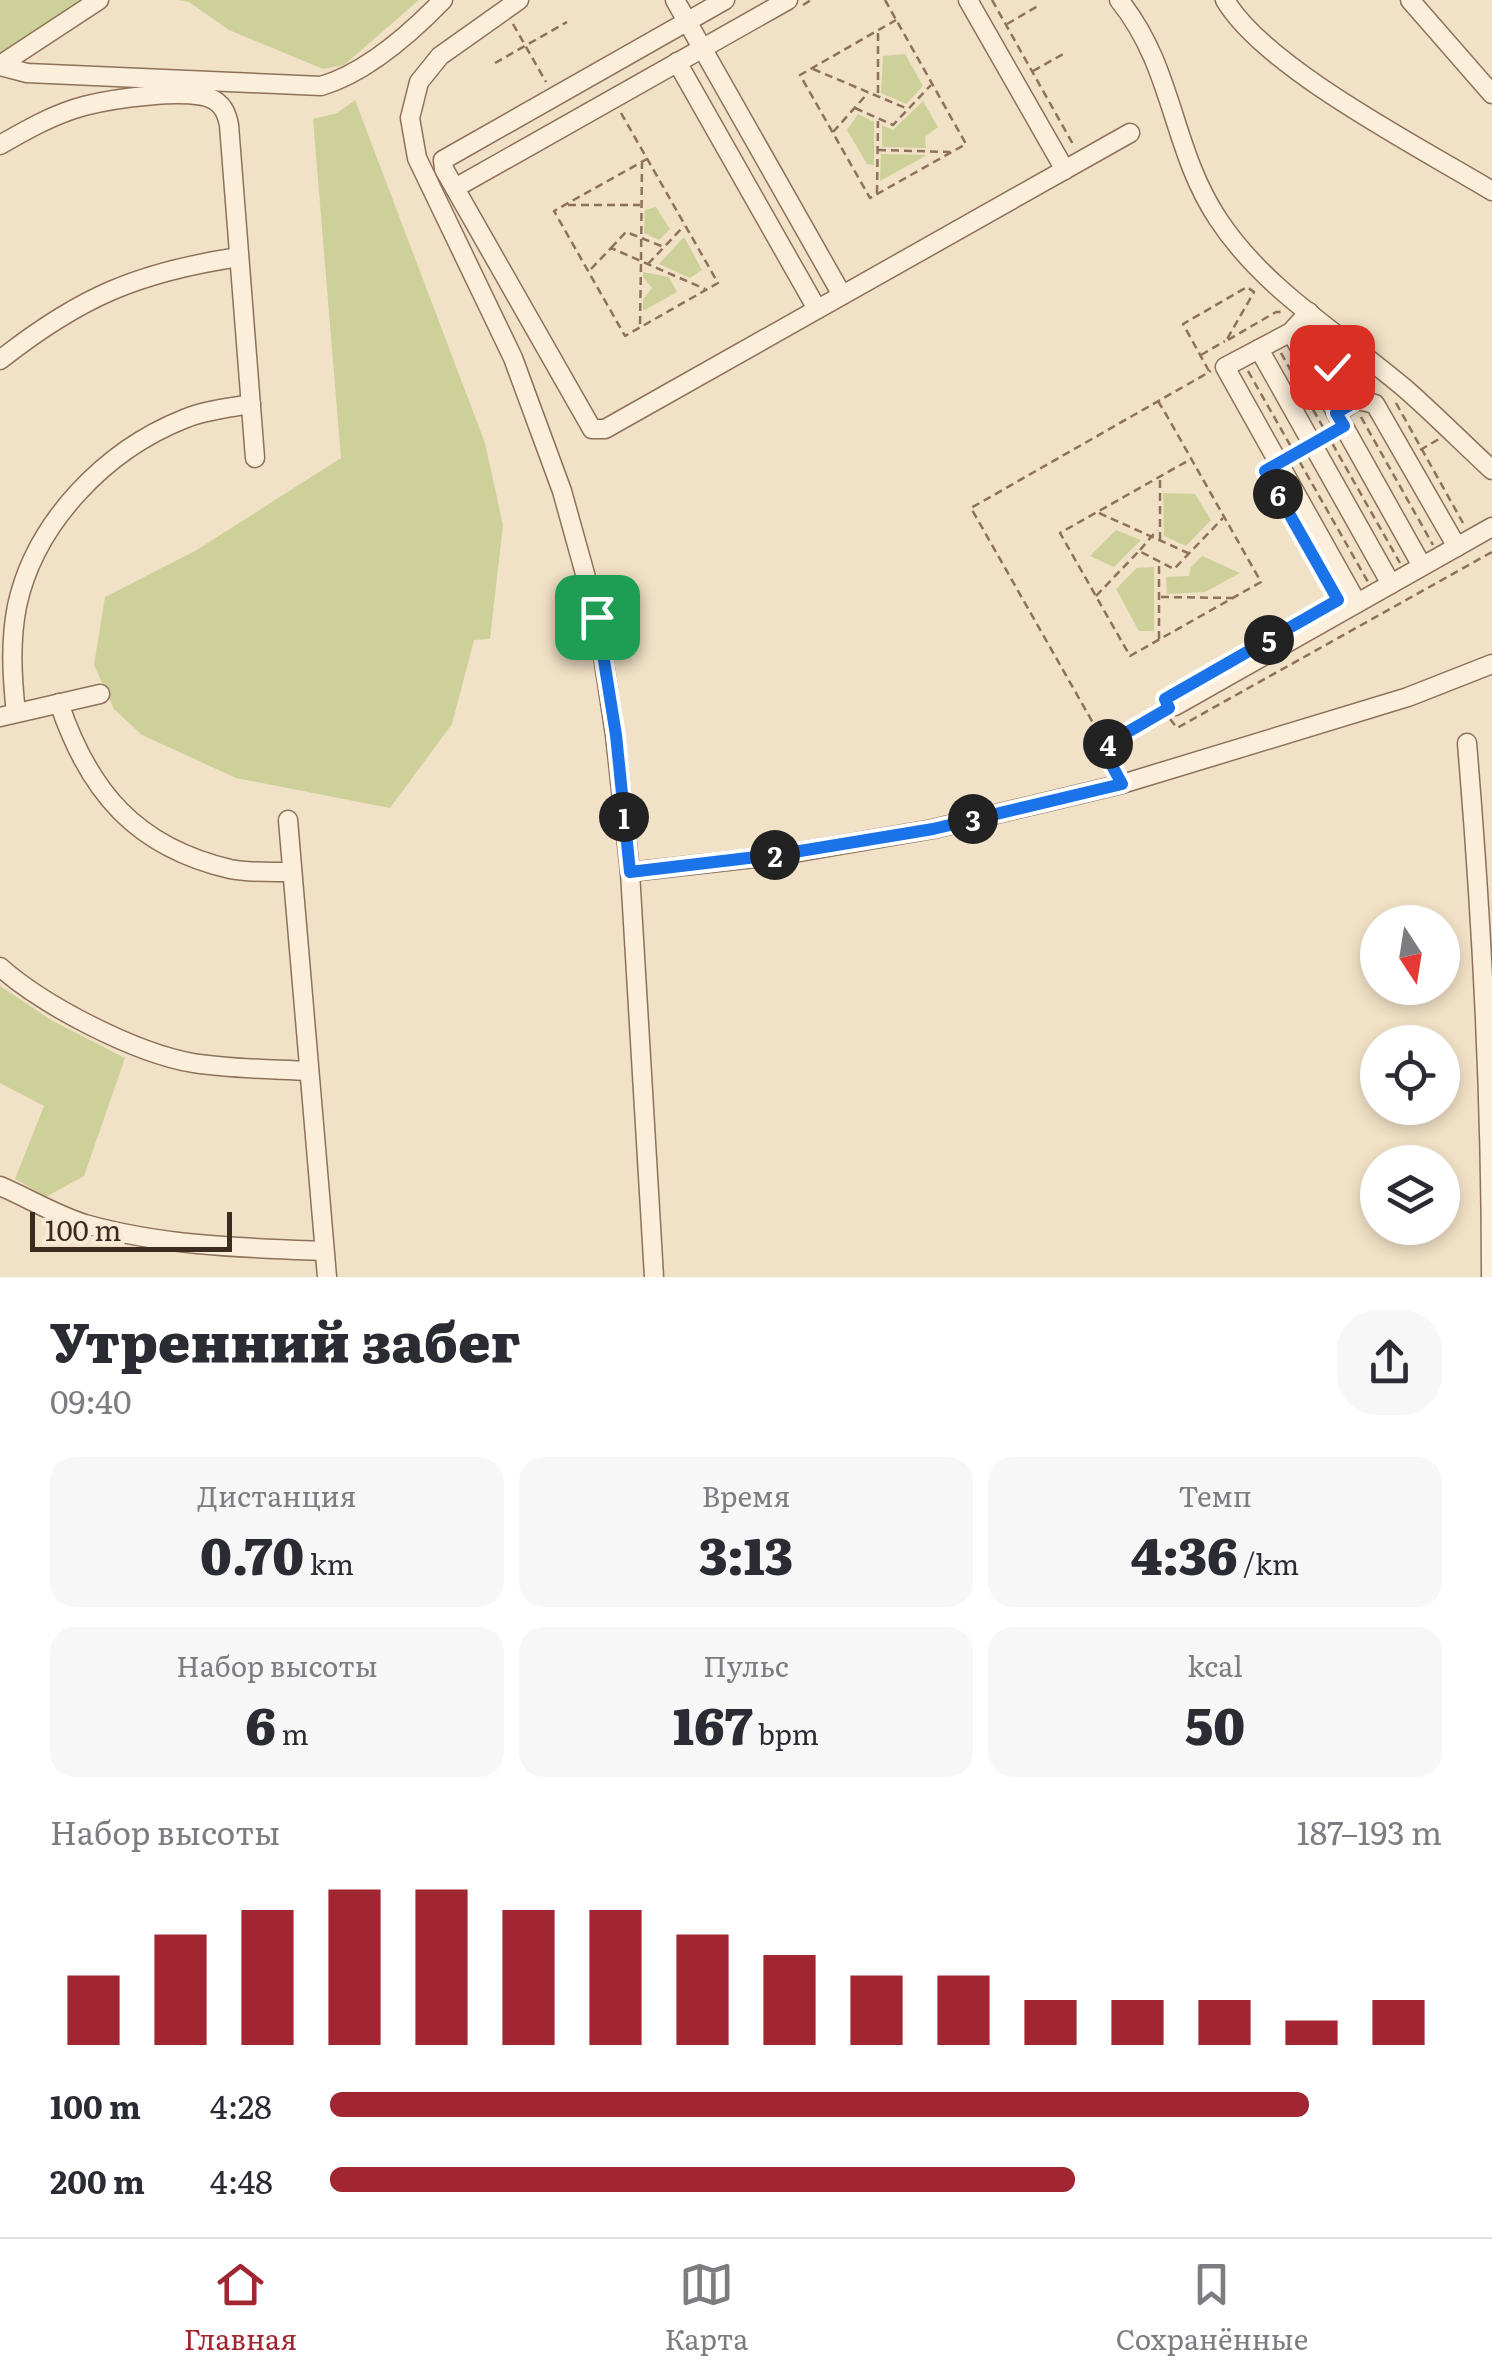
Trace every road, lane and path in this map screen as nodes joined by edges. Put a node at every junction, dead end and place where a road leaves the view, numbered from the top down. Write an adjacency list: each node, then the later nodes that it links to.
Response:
1 (99, 0): 27 (street)
2 (442, 0): 27 (street)
3 (519, 0): 113 (street)
4 (676, 0): 18 (street)
5 (726, 0): 18 (street)
6 (811, 0): 13 (path)
7 (885, 0): 16 (path)
8 (968, 0): 21 (street)
9 (992, 0): 19 (path)
10 (1119, 0): 64 (street)
11 (1225, 0): 49 (street)
12 (1410, 0): 33 (street)
13 (792, 4): 23 (street)
14 (1038, 6): 19 (path)
15 (510, 18): 22 (path)
16 (896, 20): 20 (path); 31 (path)
17 (567, 22): 22 (path)
18 (688, 22): 23 (street); 34 (street)
19 (1006, 24): 21 (path); 29 (path)
20 (878, 31): 28 (path); 35 (path)
21 (988, 34): 30 (street)
22 (525, 46): 26 (path); 34 (path)
23 (703, 48): 25 (street); 62 (street)
24 (1065, 53): 29 (path)
25 (677, 62): 36 (street); 63 (street)
26 (495, 63)
27 (0, 66)
28 (812, 68): 32 (path); 40 (path)
29 (1032, 72): 30 (path); 46 (path)
30 (1015, 82): 47 (street)
31 (932, 84): 38 (path); 44 (path)
32 (869, 92): 35 (path); 37 (path)
33 (1492, 94)
34 (554, 96): 48 (street)
35 (878, 96): 38 (path)
36 (613, 98): 45 (path); 48 (street)
37 (855, 108): 39 (path); 40 (path)
38 (908, 109): 39 (path)
39 (878, 118): 43 (path)
40 (833, 132): 50 (path)
41 (1130, 133): 46 (street)
42 (0, 145): 57 (street)
43 (878, 150): 44 (path); 50 (path)
44 (951, 152): 50 (path)
45 (645, 160): 51 (path); 52 (path); 53 (path)
46 (1082, 160): 47 (street)
47 (1064, 170): 62 (street)
48 (454, 188): 63 (street)
49 (1487, 189)
50 (877, 194)
51 (566, 205): 52 (path); 60 (path)
52 (642, 205): 54 (path)
53 (685, 225): 56 (path); 61 (path)
54 (642, 238): 55 (path); 56 (path); 58 (path)
55 (611, 248): 58 (path); 60 (path)
56 (664, 248): 59 (path)
57 (238, 257): 70 (street); 74 (street)
58 (641, 261): 59 (path); 65 (path)
59 (648, 264): 61 (path)
60 (588, 271): 65 (path)
61 (706, 290): 65 (path)
62 (842, 295): 63 (street)
63 (817, 310)
64 (1300, 322): 66 (path); 67 (street); 76 (street); 76 (path); 79 (street)
65 (640, 327)
66 (1226, 341): 69 (path); 69 (path)
67 (1258, 349): 71 (street); 97 (street)
68 (1280, 352): 94 (path)
69 (1200, 355): 71 (path)
70 (0, 360)
71 (1217, 369): 73 (path); 101 (street)
72 (1248, 370): 96 (path)
73 (1158, 401): 78 (path); 109 (path)
74 (251, 404): 77 (street); 107 (street)
75 (1377, 407): 76 (street); 85 (path); 89 (street)
76 (1345, 408): 88 (path); 95 (street)
77 (255, 458)
78 (1191, 458): 80 (path); 82 (path)
79 (1492, 470)
80 (1160, 476): 81 (path); 84 (path)
81 (1097, 512): 86 (path); 98 (path)
82 (1224, 517): 92 (path); 100 (path)
83 (1492, 527): 89 (street)
84 (1160, 528): 86 (path); 87 (path)
85 (1466, 528)
86 (1151, 536): 87 (path); 90 (path)
87 (1160, 540): 92 (path)
88 (1434, 546)
89 (1457, 547): 95 (street)
90 (1139, 551): 93 (path); 98 (path)
91 (1492, 552): 106 (path)
92 (1189, 554): 93 (path)
93 (1159, 562): 99 (path)
94 (1401, 565)
95 (1422, 566): 97 (street)
96 (1368, 583)
97 (1391, 584): 101 (street)
98 (1096, 596): 102 (path)
99 (1159, 596): 100 (path); 102 (path)
100 (1233, 598): 102 (path)
101 (1357, 603): 106 (street)
102 (1159, 640)
103 (1492, 664): 110 (street)
104 (100, 694): 105 (street)
105 (60, 704): 107 (street); 112 (street)
106 (1170, 708): 109 (path)
107 (8, 715)
108 (1467, 743): 120 (street)
109 (1106, 745): 110 (path)
110 (1122, 784): 113 (street)
111 (288, 820): 112 (street)
112 (292, 872): 115 (street)
113 (630, 872): 119 (street)
114 (0, 967): 115 (street)
115 (309, 1070): 117 (street)
116 (0, 1186): 117 (street)
117 (324, 1251): 118 (street)
118 (326, 1277)
119 (654, 1277)
120 (1491, 1277)

